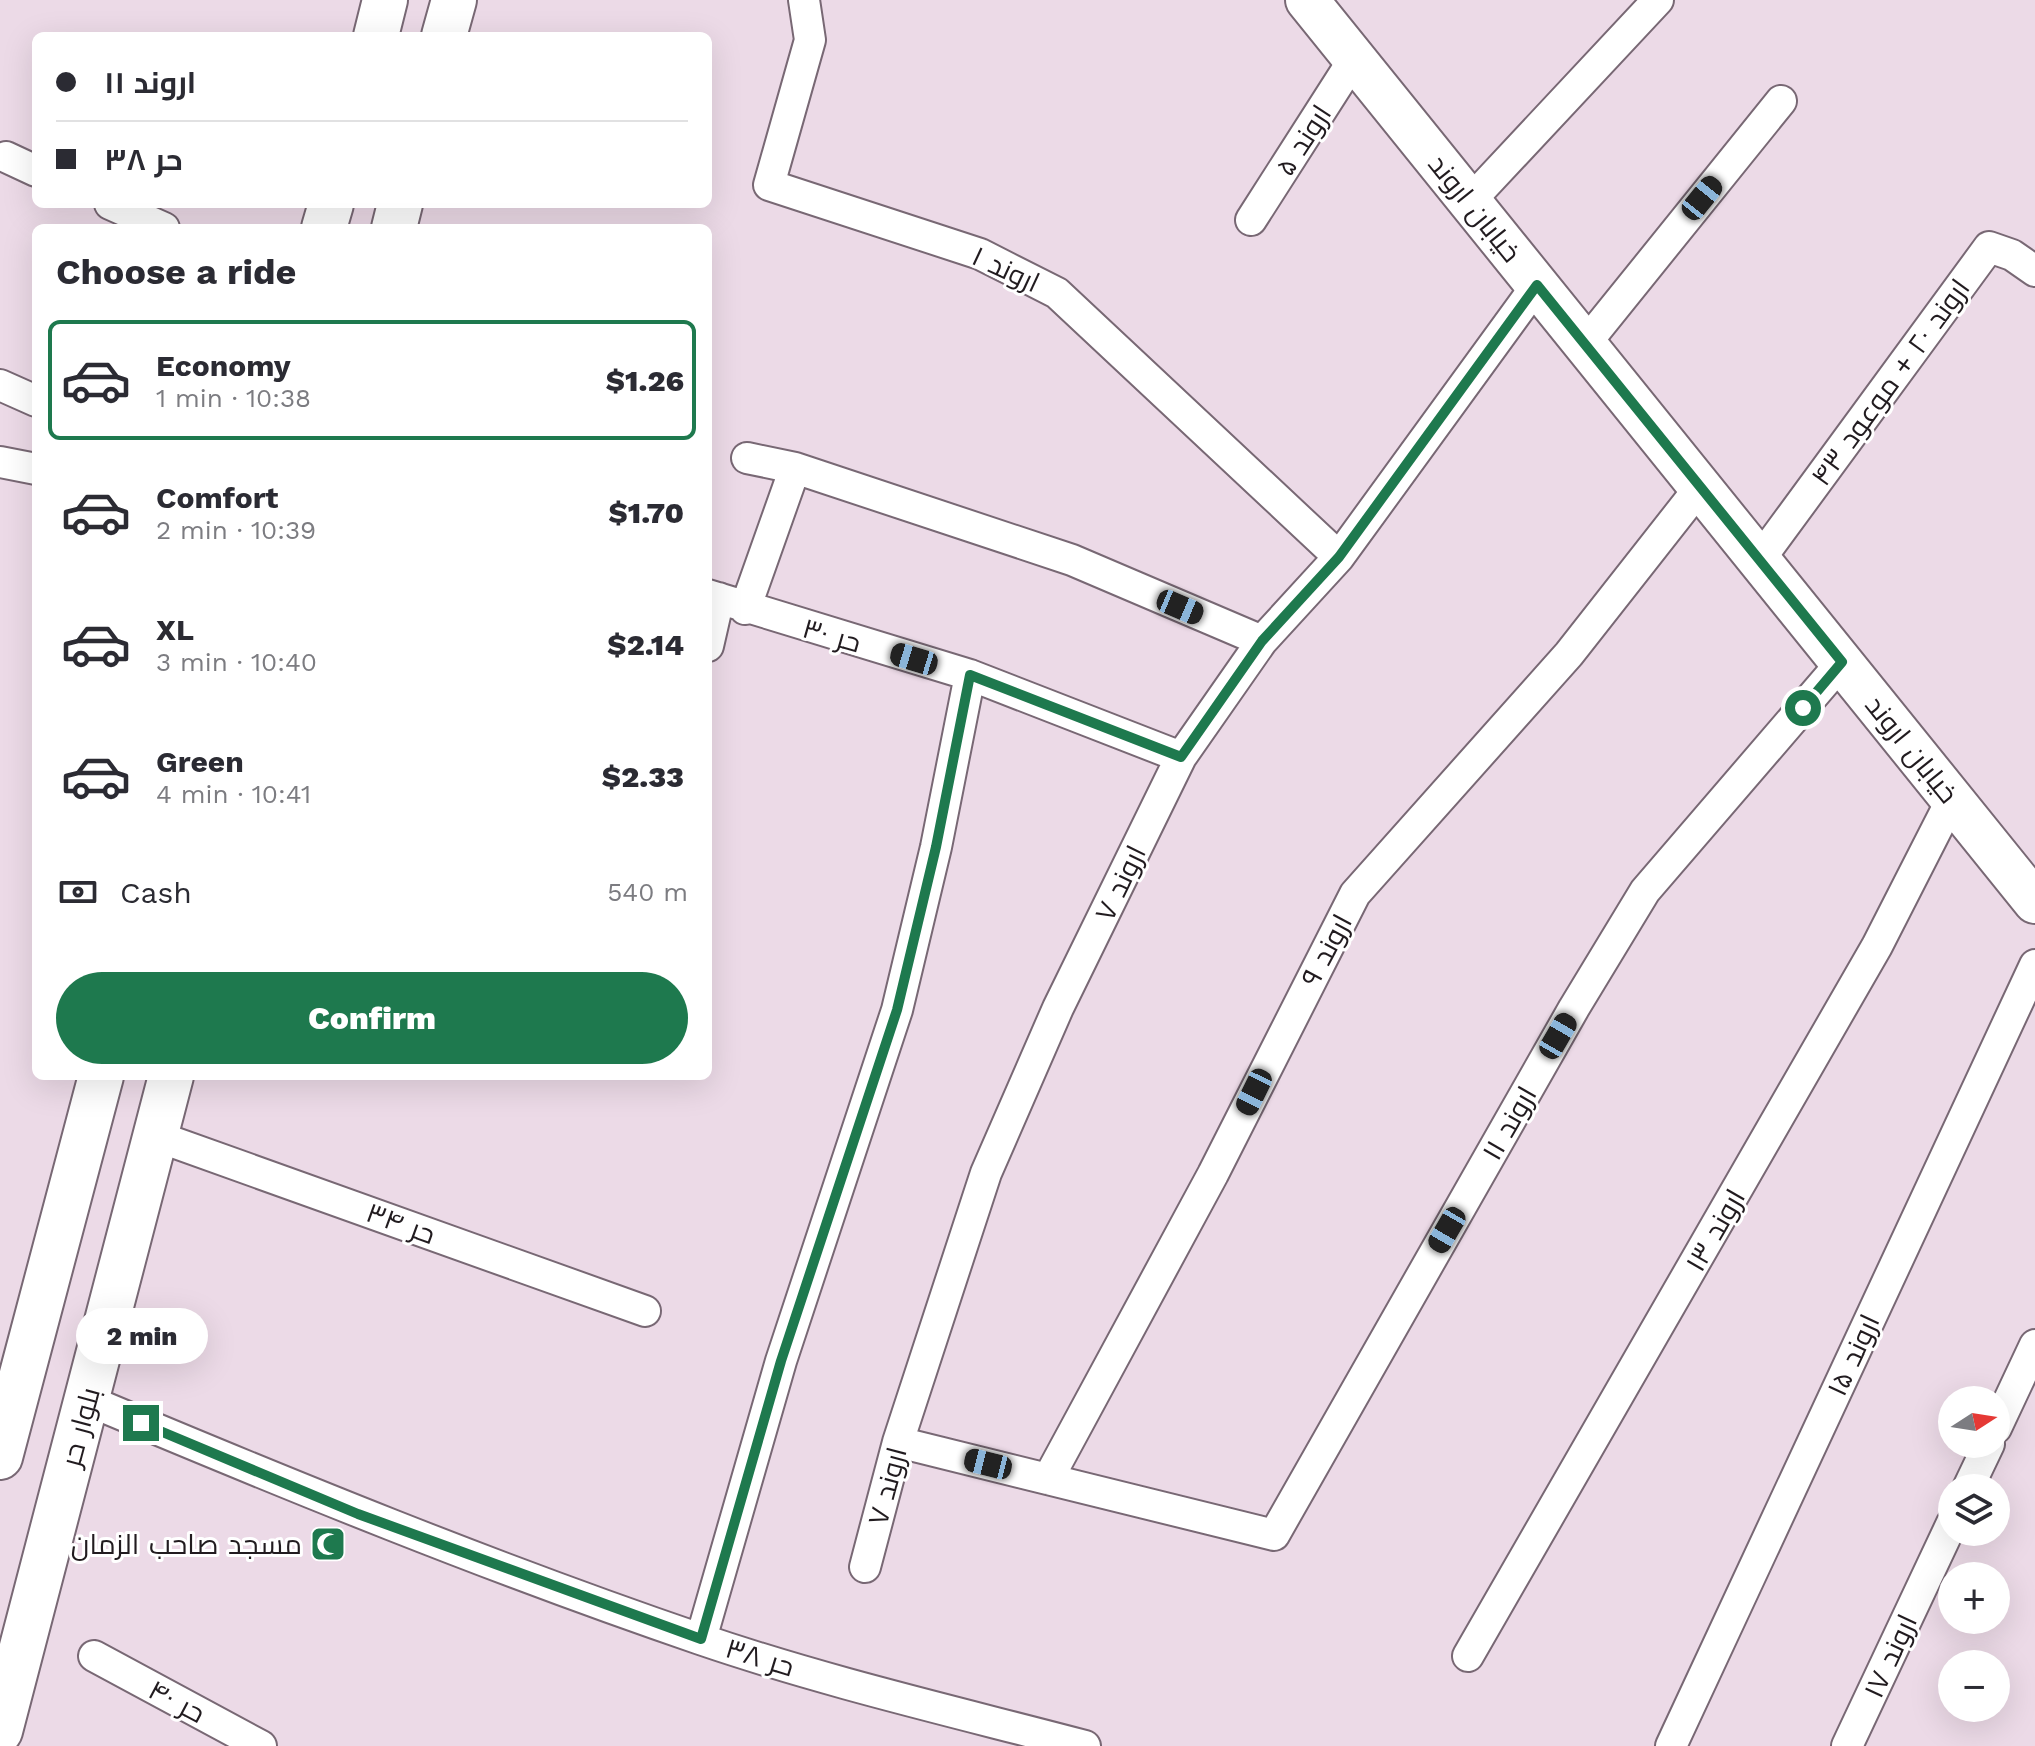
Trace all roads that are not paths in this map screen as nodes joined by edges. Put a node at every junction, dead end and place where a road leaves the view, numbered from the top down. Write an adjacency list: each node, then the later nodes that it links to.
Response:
1 (385, 0): 6 (main road)
2 (454, 0): 7 (main road)
3 (804, 0): 26 (street, اروند ۱)
4 (1658, 0): 12 (street)
5 (1308, 1): 8 (street, خیابان اروند)
6 (377, 32)
7 (445, 32)
8 (1354, 59): 12 (street, خیابان اروند); 14 (street, اروند ۵)
9 (1781, 101): 18 (street)
10 (6, 157): 11 (street)
11 (32, 169)
12 (1470, 201): 17 (street, خیابان اروند)
13 (119, 208): 15 (street)
14 (1251, 220)
15 (155, 224)
16 (2035, 271): 27 (street, اروند ۲۰ + موعود ۴۳)
17 (1537, 285): 18 (street, خیابان اروند); 26 (street, اروند ۷)
18 (1585, 344): 25 (street, خیابان اروند)
19 (0, 385): 20 (street)
20 (32, 399)
21 (747, 458): 24 (street)
22 (0, 462): 23 (street)
23 (32, 468)
24 (795, 468): 28 (street); 30 (street)
25 (1701, 486): 27 (street, خیابان اروند); 46 (street, اروند ۹)
26 (1339, 557): 30 (street, اروند ۷)
27 (1760, 559): 31 (street, خیابان اروند)
28 (724, 601): 29 (street); 32 (street, حر ۳۰)
29 (712, 635)
30 (1262, 641): 33 (street, اروند ۷)
31 (1842, 662): 34 (street, خیابان اروند); 46 (street, اروند ۱۱)
32 (970, 675): 33 (street, حر ۳۰); 49 (street)
33 (1181, 757): 44 (street, اروند ۷)
34 (1952, 799): 35 (street, خیابان اروند); 51 (street, اروند ۱۳)
35 (2035, 902)
36 (2035, 965): 55 (street, اروند ۱۵)
37 (100, 1080): 45 (main road)
38 (170, 1080): 39 (main road, بلوار حر)
39 (156, 1136): 40 (street, حر ۳۴); 43 (main road, بلوار حر)
40 (645, 1311)
41 (2035, 1345): 42 (street)
42 (2010, 1398)
43 (87, 1400): 49 (street, حر ۳۸); 52 (main road, بلوار حر)
44 (898, 1442): 46 (street); 48 (street, اروند ۷)
45 (0, 1457)
46 (1048, 1479)
47 (1941, 1546): 56 (street, اروند ۱۷)
48 (865, 1567)
49 (701, 1639): 54 (street, حر ۳۸)
50 (94, 1656): 53 (street, حر ۴۰)
51 (1468, 1656)
52 (0, 1731)
53 (261, 1746)
54 (1085, 1746)
55 (1671, 1746)
56 (1847, 1746)

